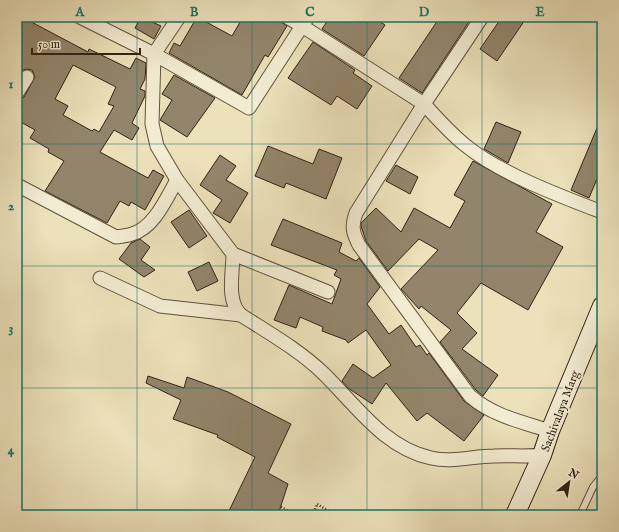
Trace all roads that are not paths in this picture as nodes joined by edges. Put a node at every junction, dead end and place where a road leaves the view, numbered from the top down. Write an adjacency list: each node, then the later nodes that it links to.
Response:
1 (80, 17): 6 (street)
2 (179, 17): 6 (street)
3 (287, 17): 5 (street)
4 (482, 17): 9 (street)
5 (305, 21): 6 (street); 9 (street)
6 (154, 54): 10 (street)
7 (27, 77): 8 (street)
8 (17, 93)
9 (424, 104): 12 (street); 18 (street)
10 (177, 180): 11 (street); 13 (street)
11 (17, 185)
12 (602, 212)
13 (233, 254): 15 (street); 17 (street)
14 (100, 278): 17 (street)
15 (328, 292)
16 (602, 306): 18 (main road, Sachivalaya Marg)
17 (241, 315): 19 (street)
18 (550, 431): 19 (main road, Sachivalaya Marg)
19 (542, 455): 21 (main road, Sachivalaya Marg)
20 (602, 476): 22 (lane)
21 (518, 508)
22 (580, 515)

